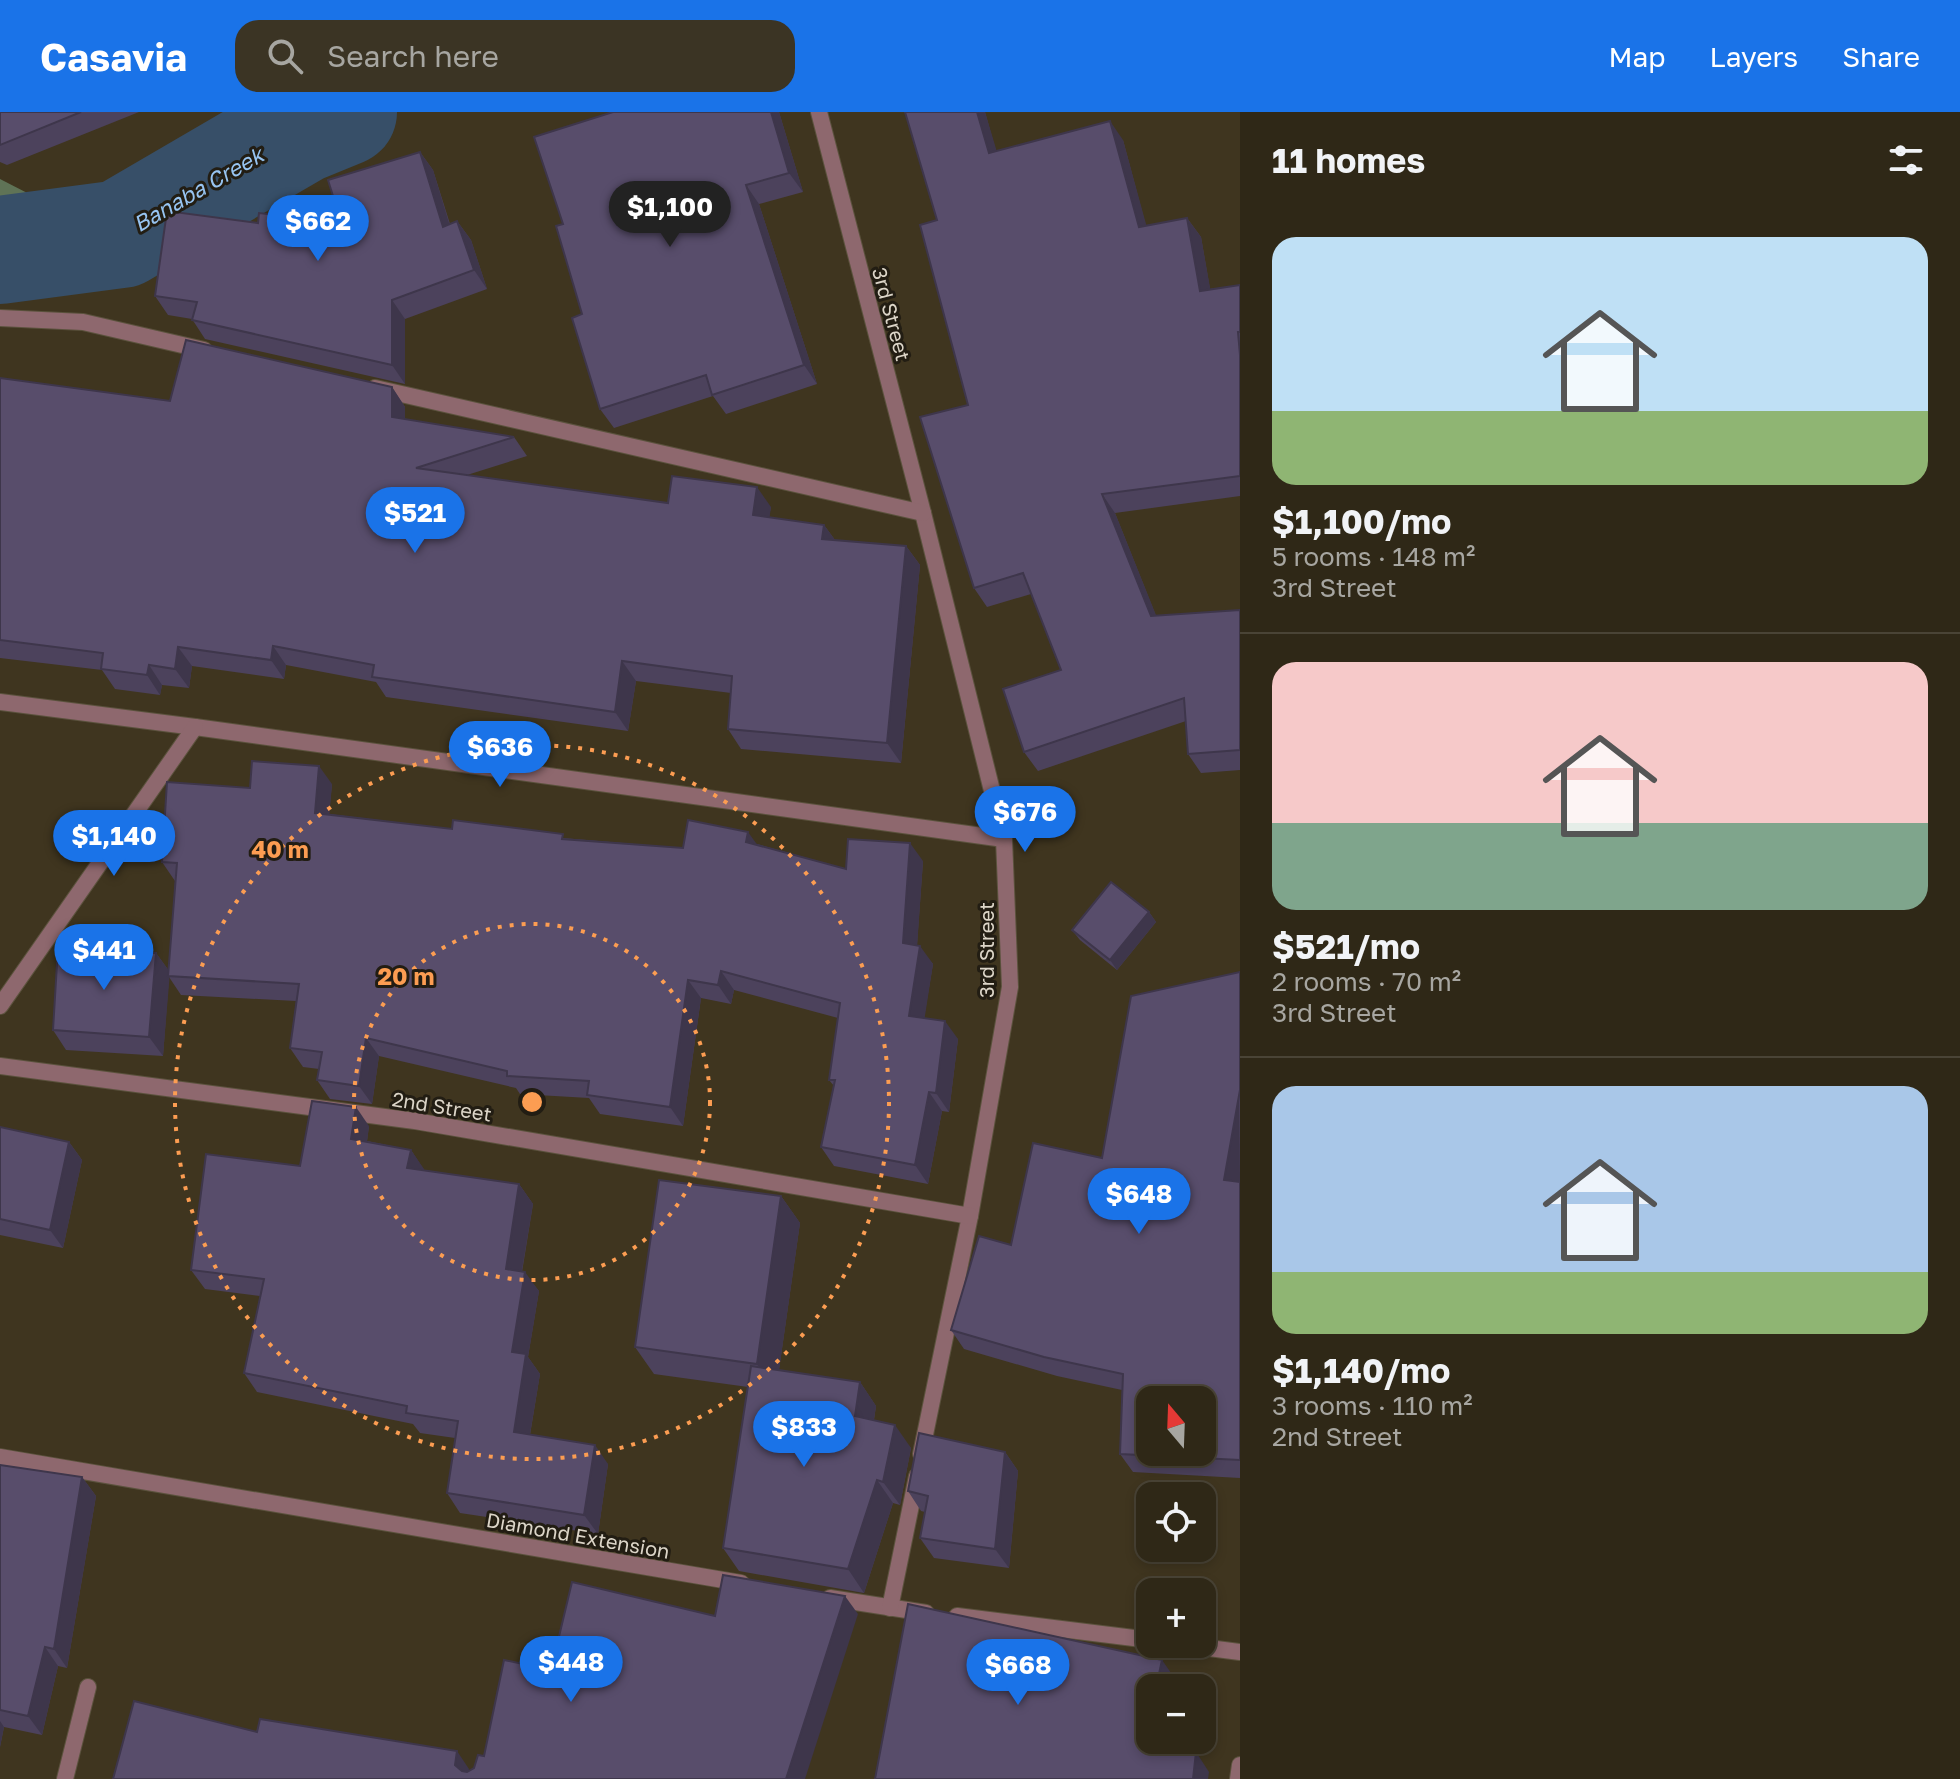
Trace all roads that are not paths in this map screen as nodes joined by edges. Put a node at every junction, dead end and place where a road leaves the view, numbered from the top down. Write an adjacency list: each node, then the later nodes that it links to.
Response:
1 (819, 112): 5 (street, 3rd Street)
2 (0, 318): 3 (street)
3 (223, 354)
4 (363, 386): 5 (street)
5 (923, 513): 8 (street, 3rd Street)
6 (0, 702): 7 (street)
7 (195, 727): 8 (street); 9 (street)
8 (1004, 839): 11 (street, 3rd Street)
9 (0, 1006)
10 (0, 1066): 11 (street, 2nd Street)
11 (970, 1216): 15 (street, 3rd Street)
12 (0, 1457): 13 (street, Diamond Extension)
13 (765, 1587)
14 (812, 1595): 15 (street)
15 (890, 1608): 16 (street)
16 (1136, 1638)
17 (1216, 1649): 18 (street)
18 (1240, 1652)
19 (88, 1687): 21 (street)
20 (1240, 1765): 22 (street)
21 (65, 1779)
22 (1238, 1779)

